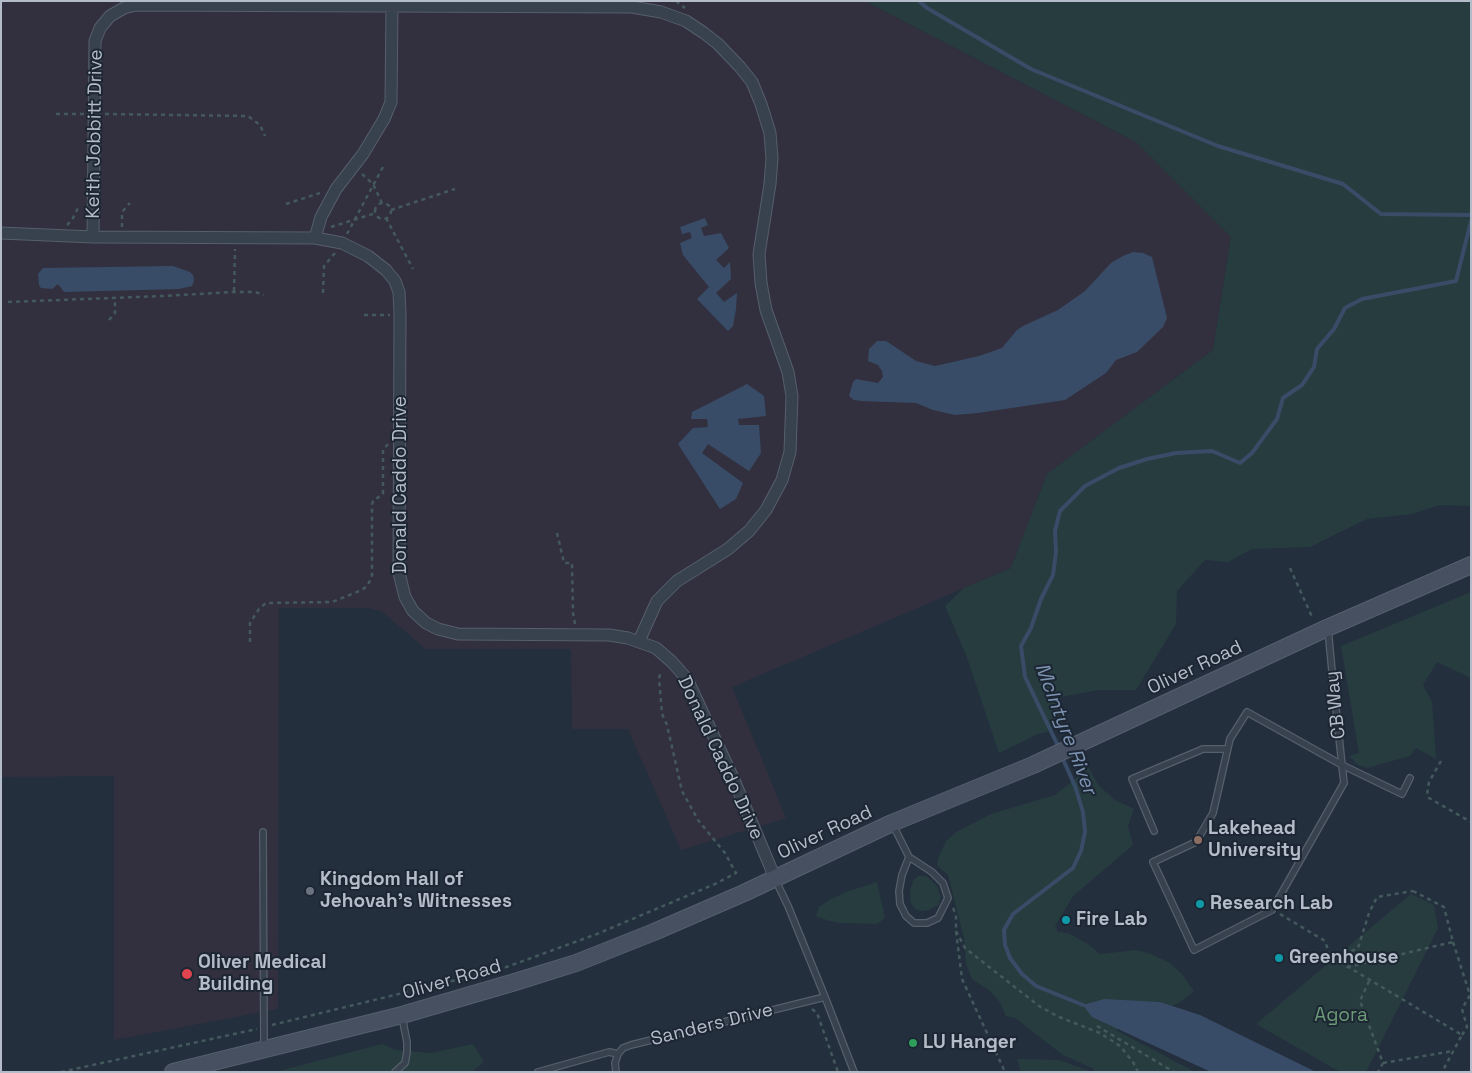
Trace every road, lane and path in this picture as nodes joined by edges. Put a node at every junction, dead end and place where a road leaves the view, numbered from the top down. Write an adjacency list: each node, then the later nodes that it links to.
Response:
1 (392, 7): 3 (street, Keith Jobbitt Drive); 6 (street); 38 (street, Keith Jobbitt Drive)
2 (56, 114): 3 (path)
3 (94, 114): 4 (path); 20 (street, Keith Jobbitt Drive)
4 (265, 136)
5 (384, 165): 7 (path)
6 (352, 168): 7 (path); 19 (street)
7 (373, 184): 12 (path); 16 (path)
8 (323, 189): 11 (path)
9 (455, 189): 13 (path)
10 (130, 203): 17 (path)
11 (286, 204)
12 (382, 204): 13 (path); 14 (path)
13 (391, 210): 15 (path)
14 (376, 213): 15 (path); 16 (path)
15 (386, 218): 23 (path)
16 (354, 220): 19 (path); 22 (path)
17 (122, 231)
18 (1, 233): 20 (street, Donald Caddo Drive)
19 (316, 234): 21 (street, Donald Caddo Drive); 22 (street, Donald Caddo Drive)
20 (93, 237): 21 (street, Donald Caddo Drive)
21 (235, 238): 24 (path)
22 (342, 243): 25 (path); 30 (street, Donald Caddo Drive)
23 (413, 270)
24 (234, 292): 26 (path); 27 (path)
25 (323, 293)
26 (264, 296)
27 (115, 298): 28 (path); 31 (path)
28 (8, 302)
29 (364, 315): 30 (path)
30 (400, 315): 32 (street, Donald Caddo Drive)
31 (109, 320)
32 (400, 433): 38 (street, Donald Caddo Drive); 39 (path)
33 (557, 533): 36 (path)
34 (1471, 565): 37 (main road, Oliver Road)
35 (1290, 568): 37 (path)
36 (576, 628)
37 (1323, 630): 43 (lane, CB Way); 46 (main road, Oliver Road)
38 (640, 641): 50 (street, Donald Caddo Drive)
39 (250, 642)
40 (661, 672): 61 (path)
41 (1227, 750): 43 (lane); 47 (lane); 52 (lane)
42 (1441, 761): 45 (path)
43 (1342, 765): 44 (lane); 52 (lane, CB Way)
44 (1410, 778)
45 (1471, 822)
46 (892, 823): 49 (lane); 50 (main road, Oliver Road)
47 (1154, 831)
48 (263, 832): 61 (lane)
49 (909, 857): 51 (lane); 51 (lane)
50 (775, 878): 57 (lane); 59 (main road, Oliver Road)
51 (948, 898): 53 (path)
52 (1272, 910): 55 (path)
53 (956, 931): 74 (path); 75 (path)
54 (1452, 942): 55 (path); 55 (path); 62 (path)
55 (1347, 967): 56 (path)
56 (1369, 981): 62 (path); 66 (path)
57 (826, 997): 58 (lane, Sanders Drive); 73 (lane)
58 (806, 1002): 65 (lane, Sanders Drive); 72 (path)
59 (402, 1014): 63 (main road, Oliver Road); 69 (lane)
60 (1097, 1026): 76 (path)
61 (264, 1027): 63 (lane); 67 (path)
62 (1462, 1035): 64 (path)
63 (264, 1049): 68 (main road, Oliver Road)
64 (1453, 1051): 66 (path); 78 (path)
65 (618, 1054): 70 (lane); 71 (lane)
66 (1383, 1063): 77 (path)
67 (61, 1072)
68 (173, 1072)
69 (395, 1072)
70 (538, 1072)
71 (616, 1072)
72 (838, 1072)
73 (854, 1072)
74 (1005, 1072)
75 (1138, 1072)
76 (1174, 1072)
77 (1378, 1072)
78 (1442, 1072)

